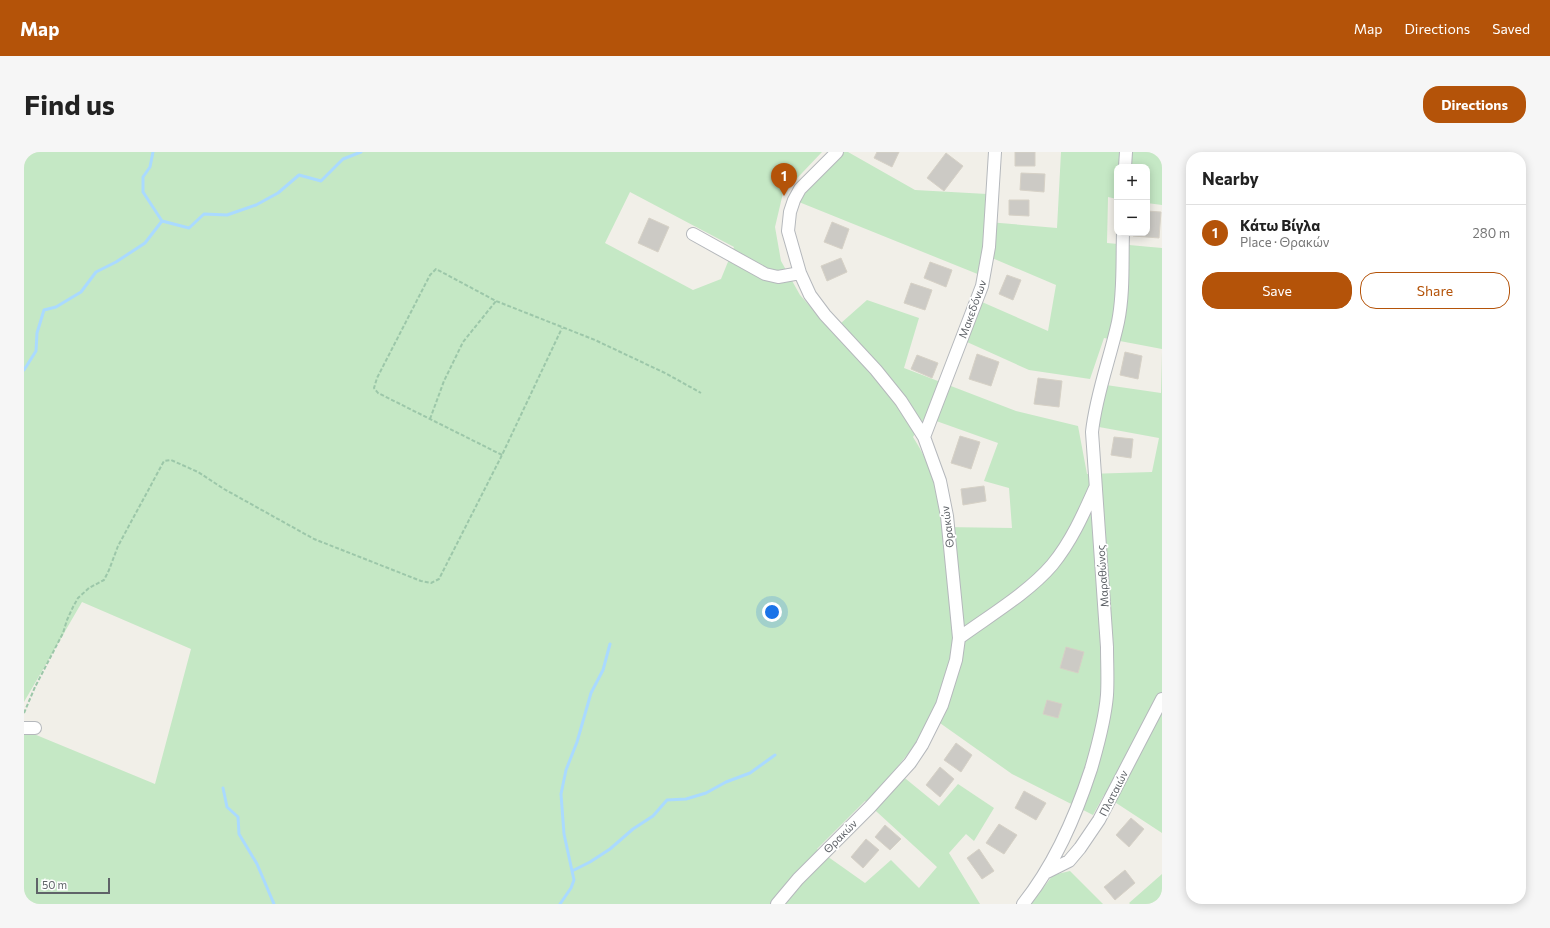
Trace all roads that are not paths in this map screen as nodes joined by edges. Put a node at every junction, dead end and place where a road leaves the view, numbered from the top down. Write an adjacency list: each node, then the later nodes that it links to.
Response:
1 (837, 152): 7 (street, Θρακών)
2 (995, 152): 8 (street, Μακεδόνων)
3 (1126, 152): 4 (street)
4 (1125, 164)
5 (693, 234): 7 (street)
6 (1123, 236): 9 (street, Μαραθώνος)
7 (800, 273): 8 (street, Θρακών)
8 (924, 437): 10 (street, Θρακών)
9 (1095, 487): 10 (street); 12 (street, Μαραθώνος)
10 (959, 638): 13 (street, Θρακών)
11 (1162, 699): 12 (street, Πλαταιών)
12 (1047, 872): 14 (street, Μαραθώνος)
13 (777, 904)
14 (1023, 904)

